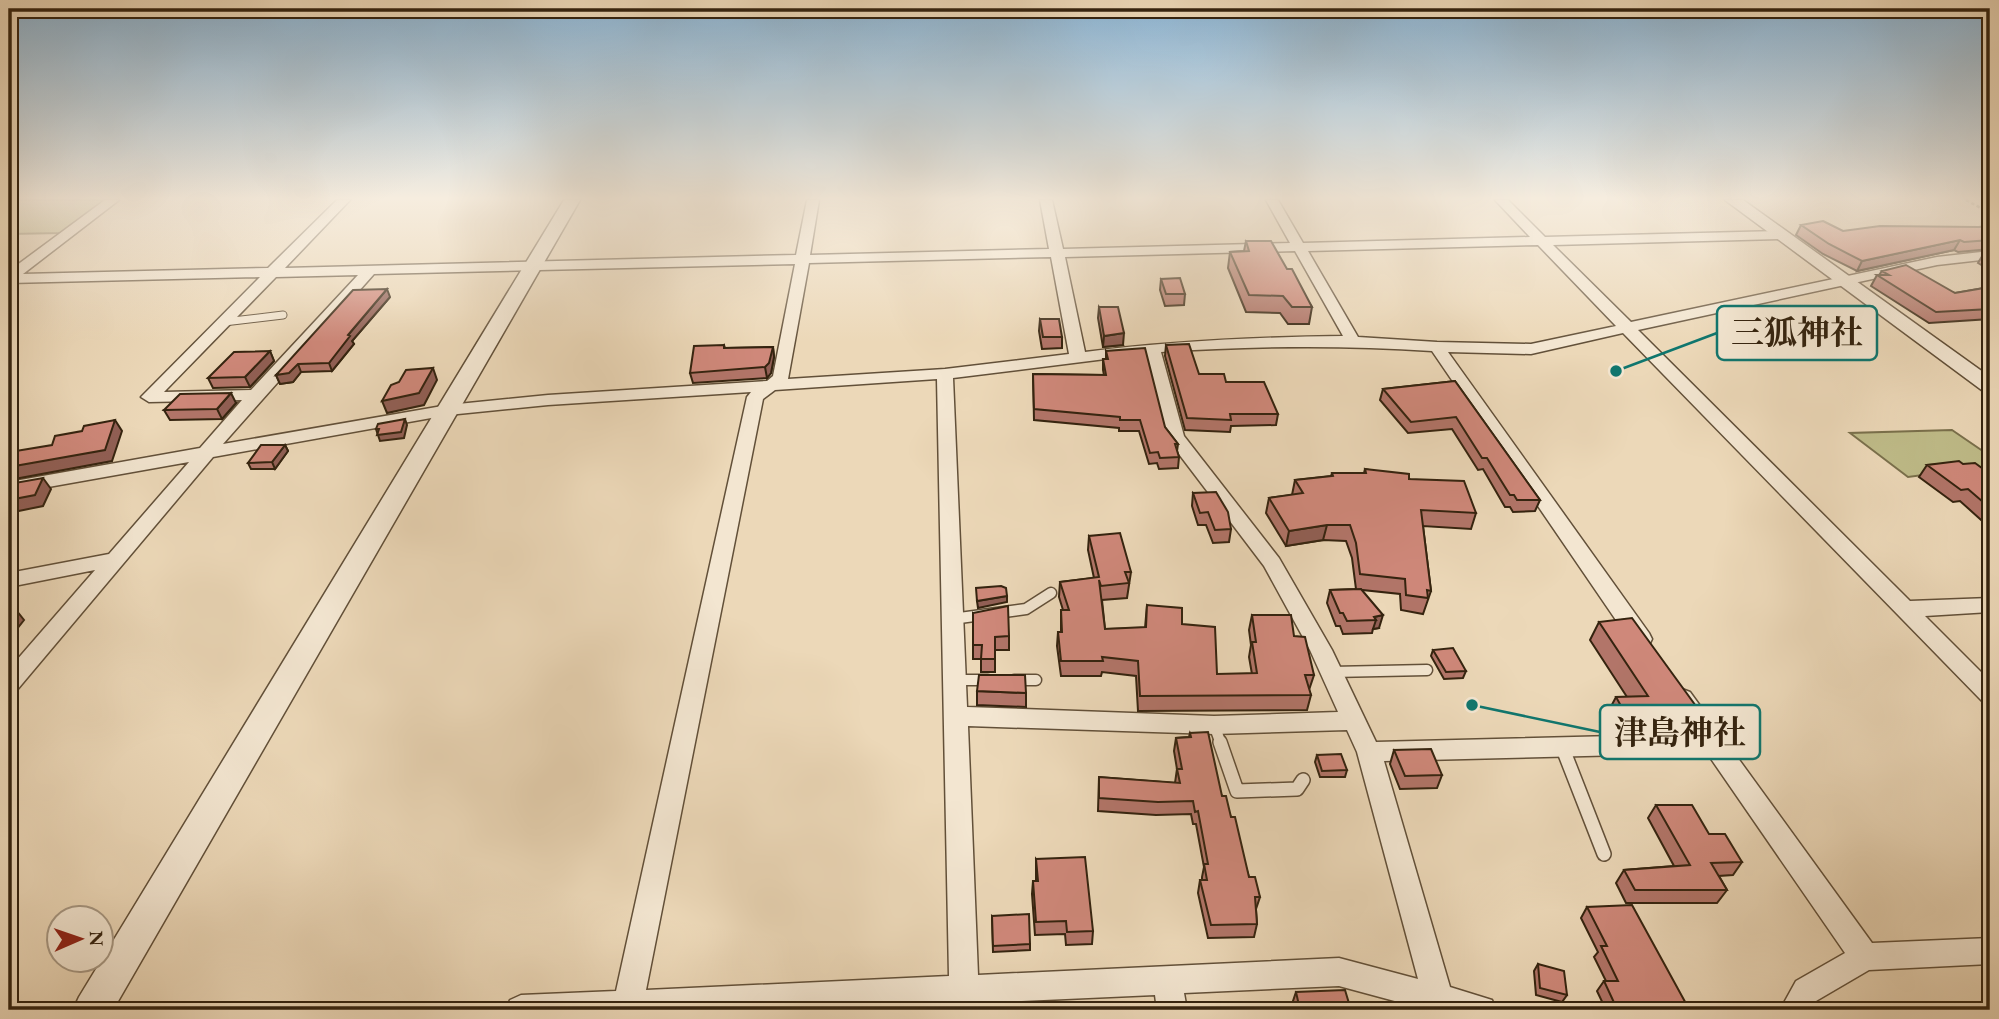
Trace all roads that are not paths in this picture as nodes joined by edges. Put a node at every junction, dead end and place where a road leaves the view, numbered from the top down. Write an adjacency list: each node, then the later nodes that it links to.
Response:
1 (1300, 247): 21 (street)
2 (50, 248): 16 (street)
3 (297, 248): 15 (street)
4 (544, 248): 13 (street)
5 (804, 248): 12 (street)
6 (1056, 248): 10 (street)
7 (1278, 248): 10 (street)
8 (1548, 248): 20 (street)
9 (1797, 248): 17 (street)
10 (1057, 253): 12 (street); 24 (street)
11 (1990, 255): 17 (street)
12 (802, 259): 13 (street); 26 (street)
13 (533, 266): 14 (street); 29 (street)
14 (370, 270): 15 (street); 28 (street)
15 (273, 272): 16 (street); 19 (street)
16 (9, 278)
17 (1842, 280): 20 (street); 27 (street)
18 (283, 315): 19 (lane)
19 (224, 322): 28 (street)
20 (1628, 328): 22 (street); 36 (street)
21 (1353, 341): 22 (street); 23 (street)
22 (1437, 347): 38 (street)
23 (1152, 348): 24 (street); 40 (street)
24 (1078, 357): 25 (street)
25 (945, 374): 26 (street); 37 (street)
26 (767, 386): 29 (street); 59 (street)
27 (1990, 387)
28 (256, 395): 30 (street)
29 (448, 410): 30 (street); 60 (street)
30 (209, 451): 31 (street); 32 (street)
31 (9, 488)
32 (112, 560): 33 (street); 44 (street)
33 (9, 580)
34 (1051, 593): 37 (lane)
35 (1990, 605): 36 (street)
36 (1905, 608): 45 (street)
37 (952, 619): 42 (street)
38 (1652, 656)
39 (1427, 670): 40 (lane)
40 (1332, 672): 47 (street)
41 (1668, 678): 49 (street)
42 (954, 680): 43 (lane); 46 (street)
43 (1036, 680)
44 (9, 684)
45 (1990, 695)
46 (957, 716): 48 (street); 57 (street)
47 (1355, 721): 48 (street); 51 (street)
48 (1214, 725): 52 (lane)
49 (1714, 743): 50 (street); 55 (street)
50 (1563, 749): 51 (street); 53 (lane)
51 (1369, 752): 58 (street)
52 (1303, 780)
53 (1604, 854)
54 (1990, 951): 55 (street)
55 (1865, 957): 64 (street)
56 (1167, 980): 57 (street); 58 (street); 62 (street)
57 (964, 988): 59 (street)
58 (1438, 997): 63 (street)
59 (628, 1007): 61 (street)
60 (92, 1010)
61 (521, 1010)
62 (1172, 1010)
63 (1480, 1010)
64 (1795, 1010)

